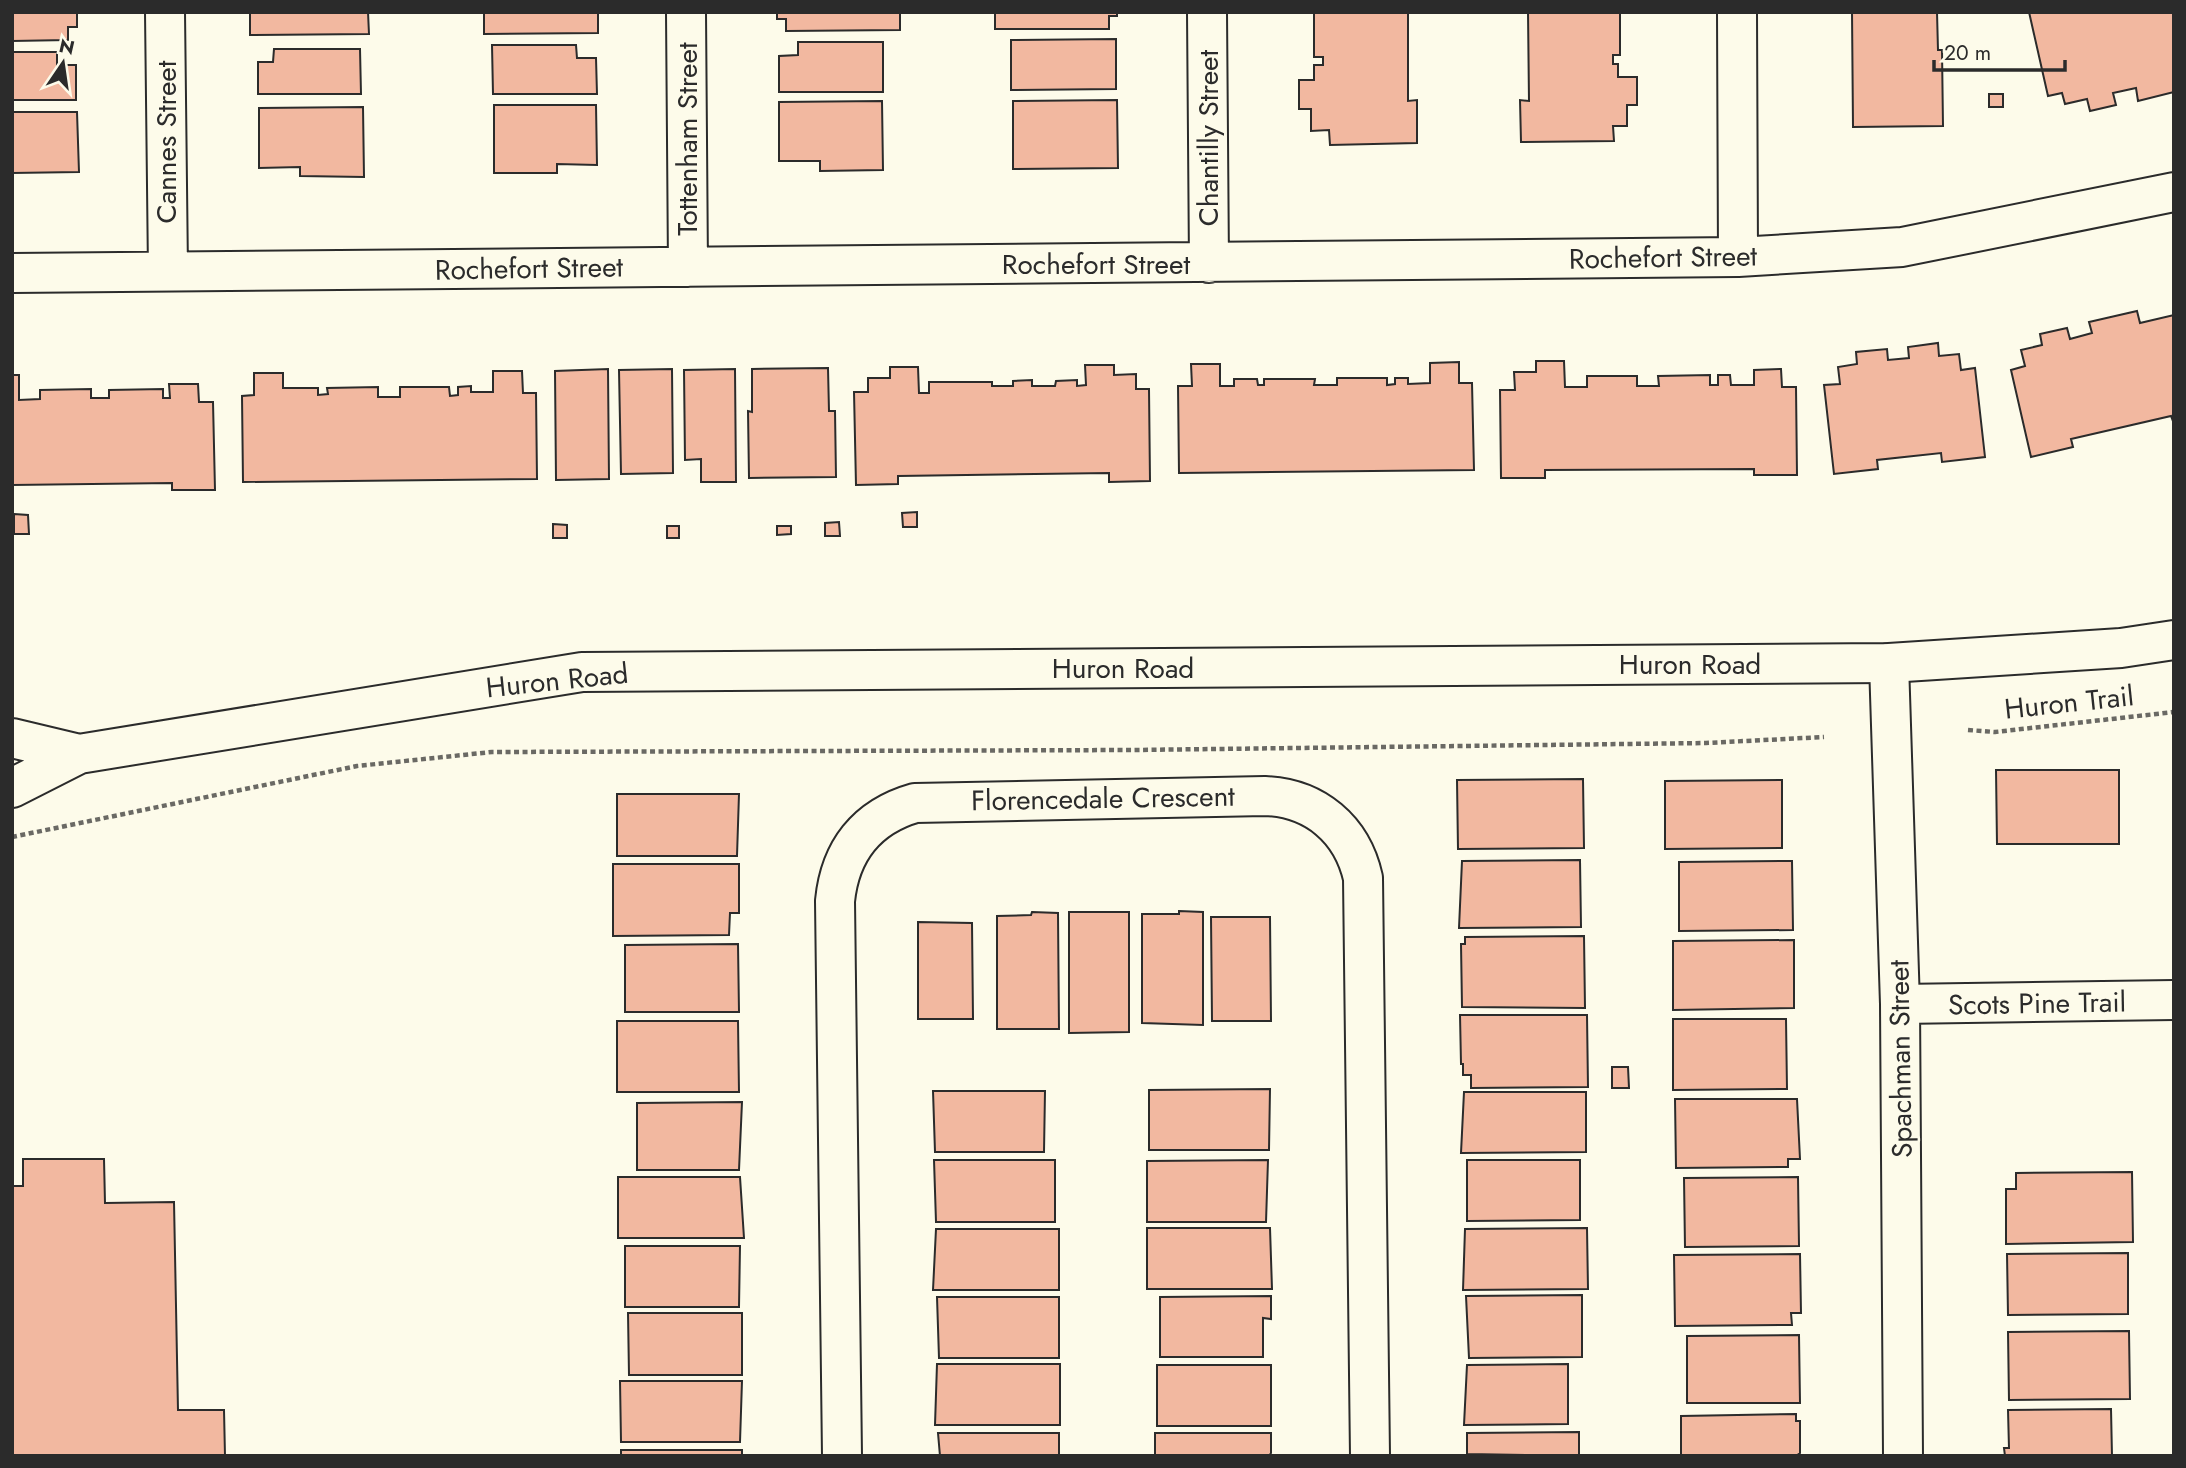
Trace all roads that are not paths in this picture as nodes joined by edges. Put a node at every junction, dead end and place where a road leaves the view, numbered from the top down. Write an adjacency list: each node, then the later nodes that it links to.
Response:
1 (166, 12): 9 (street, Cannes Street)
2 (686, 12): 8 (street, Tottenham Street)
3 (1207, 12): 7 (street, Chantilly Street)
4 (1737, 12): 6 (street)
5 (2174, 192): 6 (street, Rochefort Street)
6 (1738, 257): 7 (street, Rochefort Street)
7 (1209, 263): 8 (street, Rochefort Street)
8 (688, 267): 9 (street, Rochefort Street)
9 (168, 271): 10 (street, Rochefort Street)
10 (12, 273)
11 (2174, 640): 12 (street, Huron Road)
12 (1889, 663): 14 (street, Huron Road); 17 (street, Spachman Street)
13 (12, 738): 14 (street, Huron Road)
14 (79, 754): 15 (street, Huron Road)
15 (12, 788)
16 (2174, 1000): 17 (street, Scots Pine Trail)
17 (1900, 1004): 20 (street, Spachman Street)
18 (842, 1456): 19 (street, Florencedale Crescent)
19 (1370, 1456)
20 (1903, 1456)

